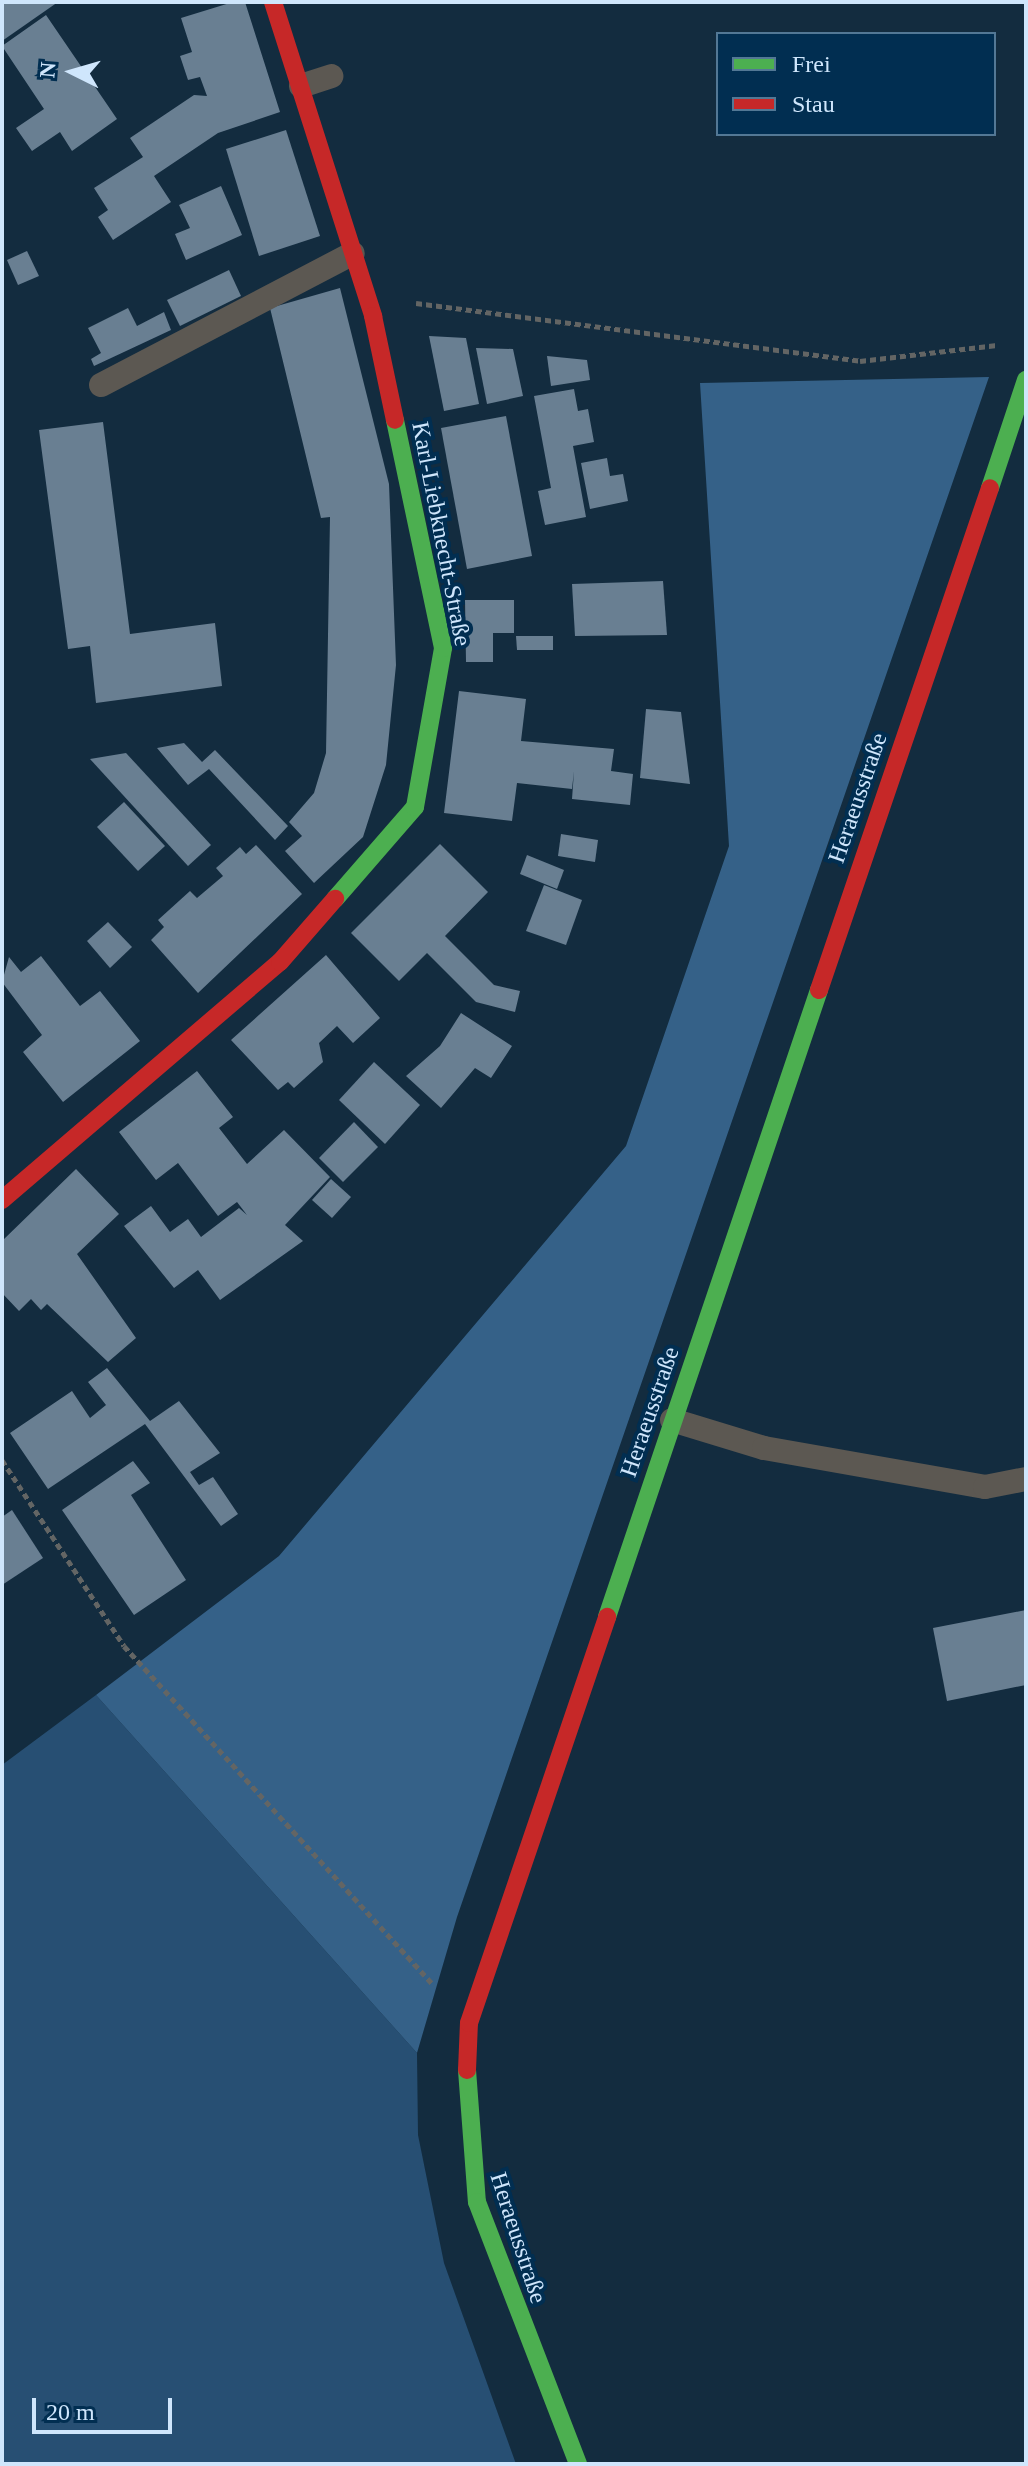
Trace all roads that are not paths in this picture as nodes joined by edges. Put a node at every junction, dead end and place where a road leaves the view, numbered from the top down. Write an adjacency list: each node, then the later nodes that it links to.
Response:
1 (273, 2): 3 (street, Karl-Liebknecht-Straße)
2 (331, 76): 3 (lane)
3 (301, 86): 4 (street, Karl-Liebknecht-Straße)
4 (353, 253): 6 (lane); 7 (street, Karl-Liebknecht-Straße)
5 (1026, 380): 8 (street, Heraeusstraße)
6 (101, 385)
7 (2, 1200)
8 (672, 1420): 9 (lane); 10 (street, Heraeusstraße)
9 (1026, 1479)
10 (578, 2464)

